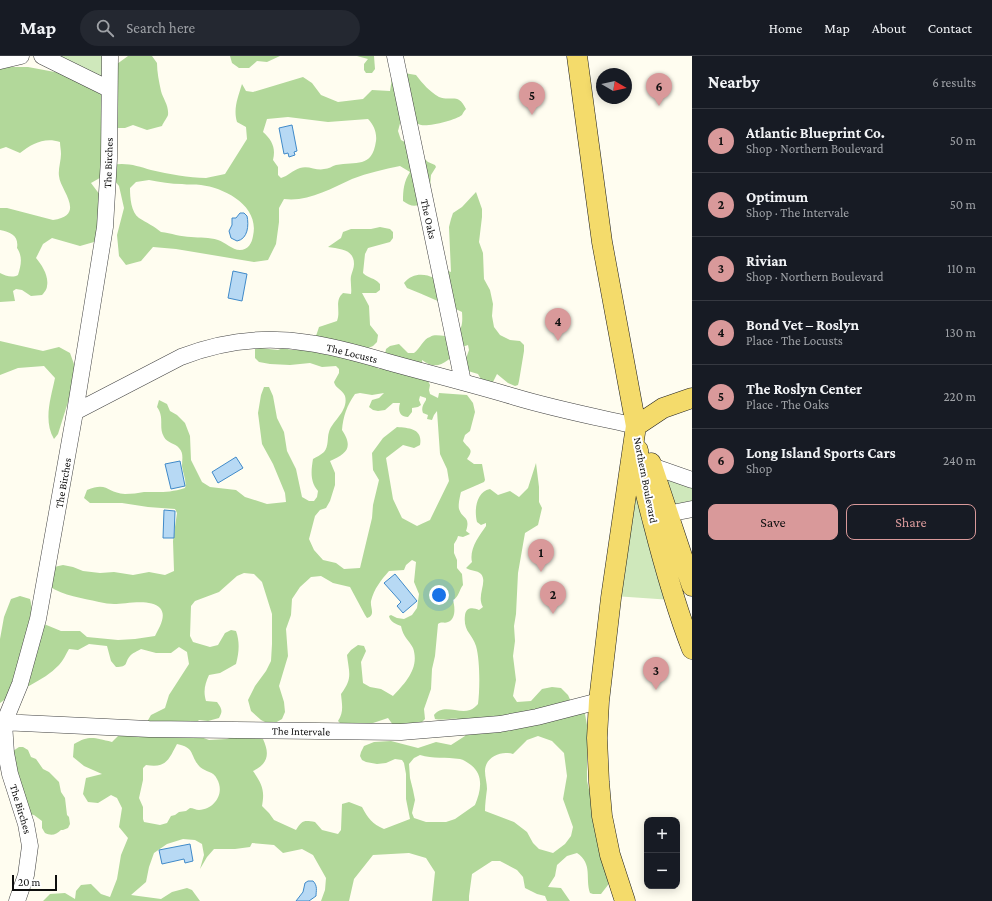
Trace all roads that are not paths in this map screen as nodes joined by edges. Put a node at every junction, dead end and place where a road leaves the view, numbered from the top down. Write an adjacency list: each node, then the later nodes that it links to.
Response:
1 (21, 56): 6 (street)
2 (42, 56): 7 (street)
3 (110, 56): 7 (street, The Birches)
4 (394, 56): 8 (street, The Oaks)
5 (577, 56): 11 (main road)
6 (0, 61)
7 (109, 89): 10 (street, The Birches)
8 (463, 382): 10 (street, The Locusts); 11 (street, The Locusts)
9 (692, 398): 11 (main road)
10 (75, 412): 19 (street, The Birches)
11 (636, 426): 12 (main road, Northern Boulevard); 17 (main road, Northern Boulevard); 18 (main road)
12 (652, 466): 13 (street); 15 (main road, Northern Boulevard)
13 (692, 480)
14 (692, 509): 15 (street)
15 (667, 514): 16 (main road, Northern Boulevard)
16 (692, 586)
17 (692, 649)
18 (599, 701): 19 (street, The Intervale); 21 (main road)
19 (2, 722): 20 (street, The Birches)
20 (17, 901)
21 (625, 901)

